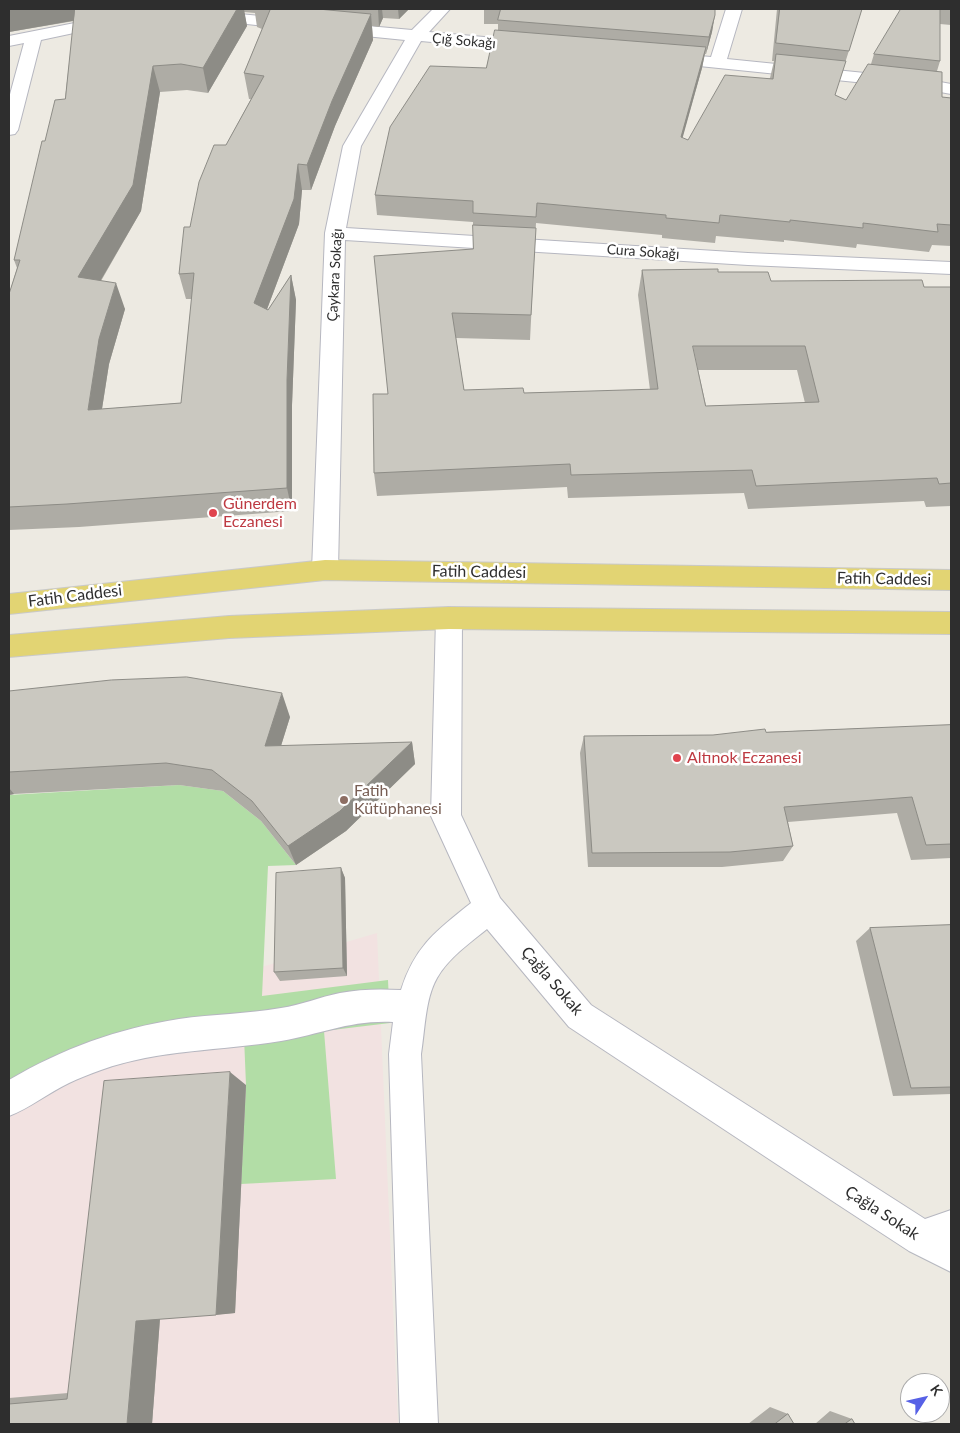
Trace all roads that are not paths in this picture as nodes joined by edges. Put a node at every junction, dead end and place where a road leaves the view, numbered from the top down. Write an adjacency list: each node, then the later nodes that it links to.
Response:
1 (442, 9): 6 (street, Çaykara Sokağı)
2 (734, 9): 10 (street)
3 (190, 16): 6 (street, Çığ Sokağı)
4 (131, 18): 5 (street)
5 (34, 36): 7 (street); 12 (street)
6 (415, 37): 8 (street, Çığ Sokağı); 13 (street, Çaykara Sokağı)
7 (9, 41)
8 (542, 48)
9 (650, 56): 10 (street)
10 (718, 62): 11 (street)
11 (951, 89)
12 (9, 130)
13 (336, 233): 14 (street, Cura Sokağı); 15 (street, Çaykara Sokağı)
14 (951, 268)
15 (325, 570): 16 (main road, Fatih Caddesi); 17 (main road, Fatih Caddesi)
16 (951, 580)
17 (9, 604)
18 (449, 618): 19 (main road); 20 (main road); 21 (street, Çağla Sokak)
19 (951, 623)
20 (9, 646)
21 (489, 908): 22 (street); 24 (street, Çağla Sokak)
22 (412, 1007): 23 (street); 25 (street)
23 (9, 1099)
24 (941, 1240)
25 (419, 1424)

